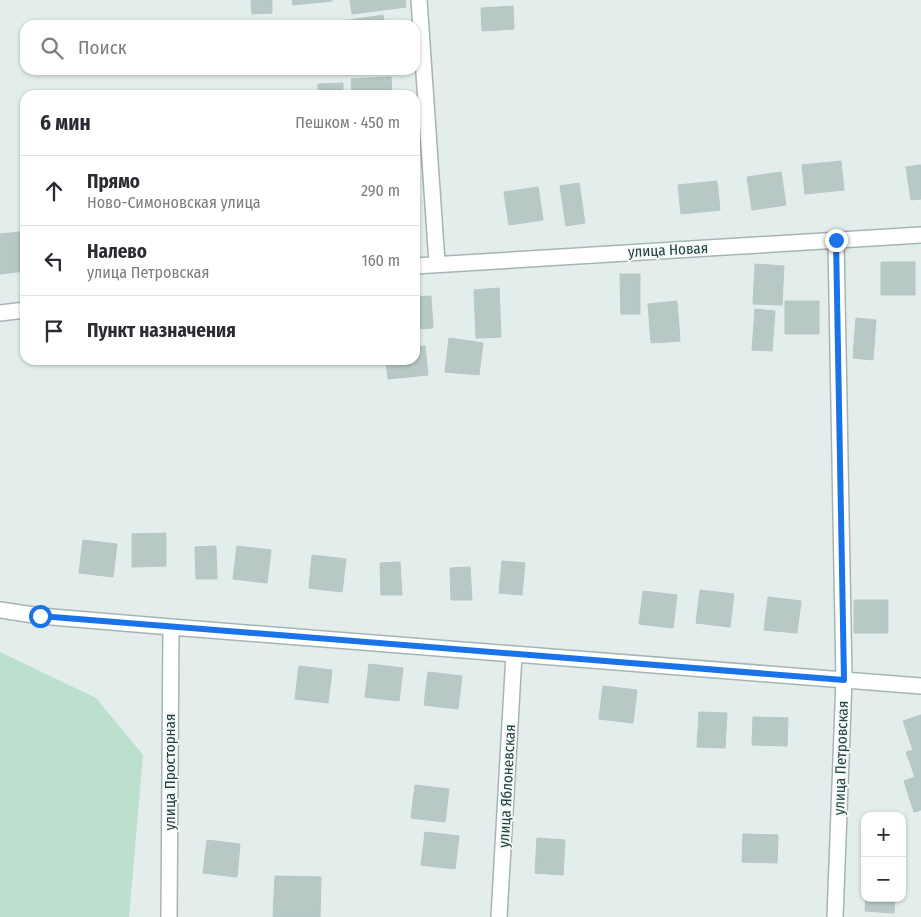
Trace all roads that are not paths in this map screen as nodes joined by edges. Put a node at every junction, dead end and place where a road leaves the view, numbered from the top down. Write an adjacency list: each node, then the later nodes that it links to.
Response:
1 (419, 0): 4 (street)
2 (921, 235): 3 (street, улица Новая)
3 (836, 240): 4 (street, улица Новая); 11 (street, улица Петровская)
4 (436, 263): 5 (street, улица Новая)
5 (420, 265)
6 (20, 311): 7 (street)
7 (0, 313)
8 (0, 610): 9 (street)
9 (171, 627): 10 (street); 13 (street, улица Просторная)
10 (514, 654): 11 (street); 14 (street, улица Яблоневская)
11 (844, 680): 12 (street); 15 (street, улица Петровская)
12 (921, 686)
13 (169, 917)
14 (499, 917)
15 (835, 917)

